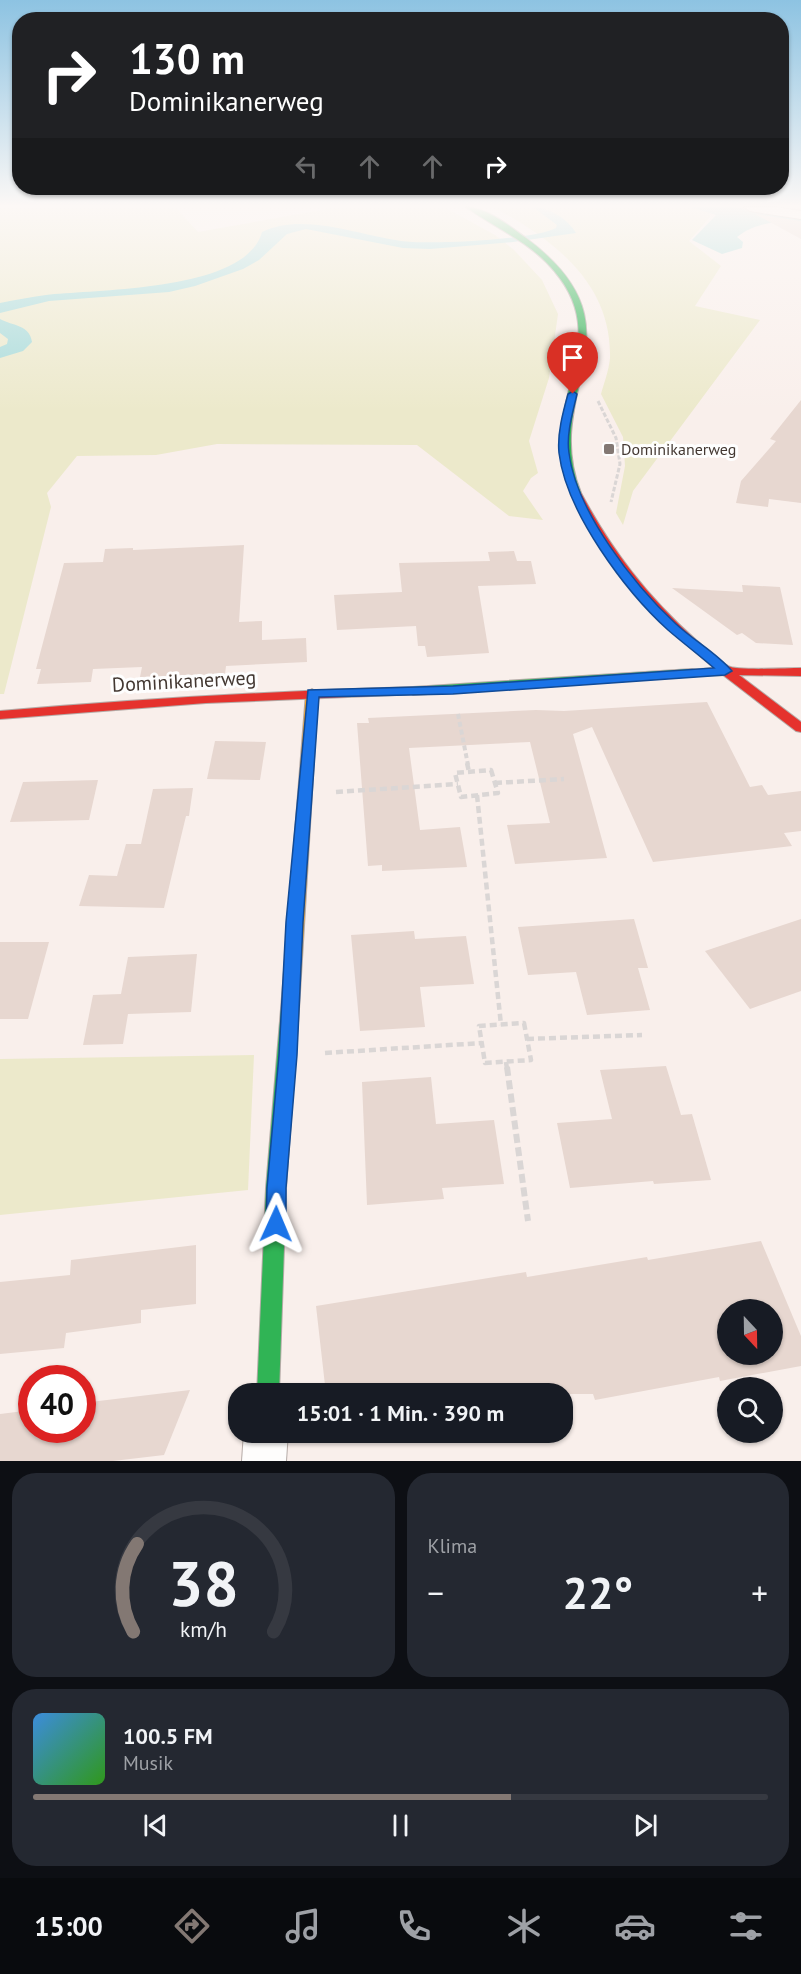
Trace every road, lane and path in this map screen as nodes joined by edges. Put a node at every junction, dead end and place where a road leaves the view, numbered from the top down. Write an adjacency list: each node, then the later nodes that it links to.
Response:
1 (562, 275): 4 (main road)
2 (595, 396): 3 (path)
3 (610, 505)
4 (725, 671): 5 (main road, Dominikanerweg); 6 (main road, Dominikanerweg); 9 (main road)
5 (801, 672)
6 (453, 690): 7 (main road, Dominikanerweg); 10 (path)
7 (312, 693): 8 (main road, Dominikanerweg); 14 (main road)
8 (0, 715)
9 (801, 728)
10 (469, 772): 12 (path); 13 (path)
11 (564, 779): 12 (path)
12 (495, 783): 15 (path)
13 (458, 784): 14 (path); 15 (path)
14 (305, 795): 20 (main road)
15 (477, 795): 16 (path)
16 (501, 1025): 18 (path); 19 (path)
17 (642, 1035): 18 (path)
18 (527, 1039): 21 (path)
19 (482, 1043): 20 (path); 21 (path)
20 (288, 1055): 23 (main road)
21 (506, 1062): 22 (path)
22 (528, 1221)
23 (268, 1383)
24 (265, 1443): 25 (street)
25 (264, 1461)

